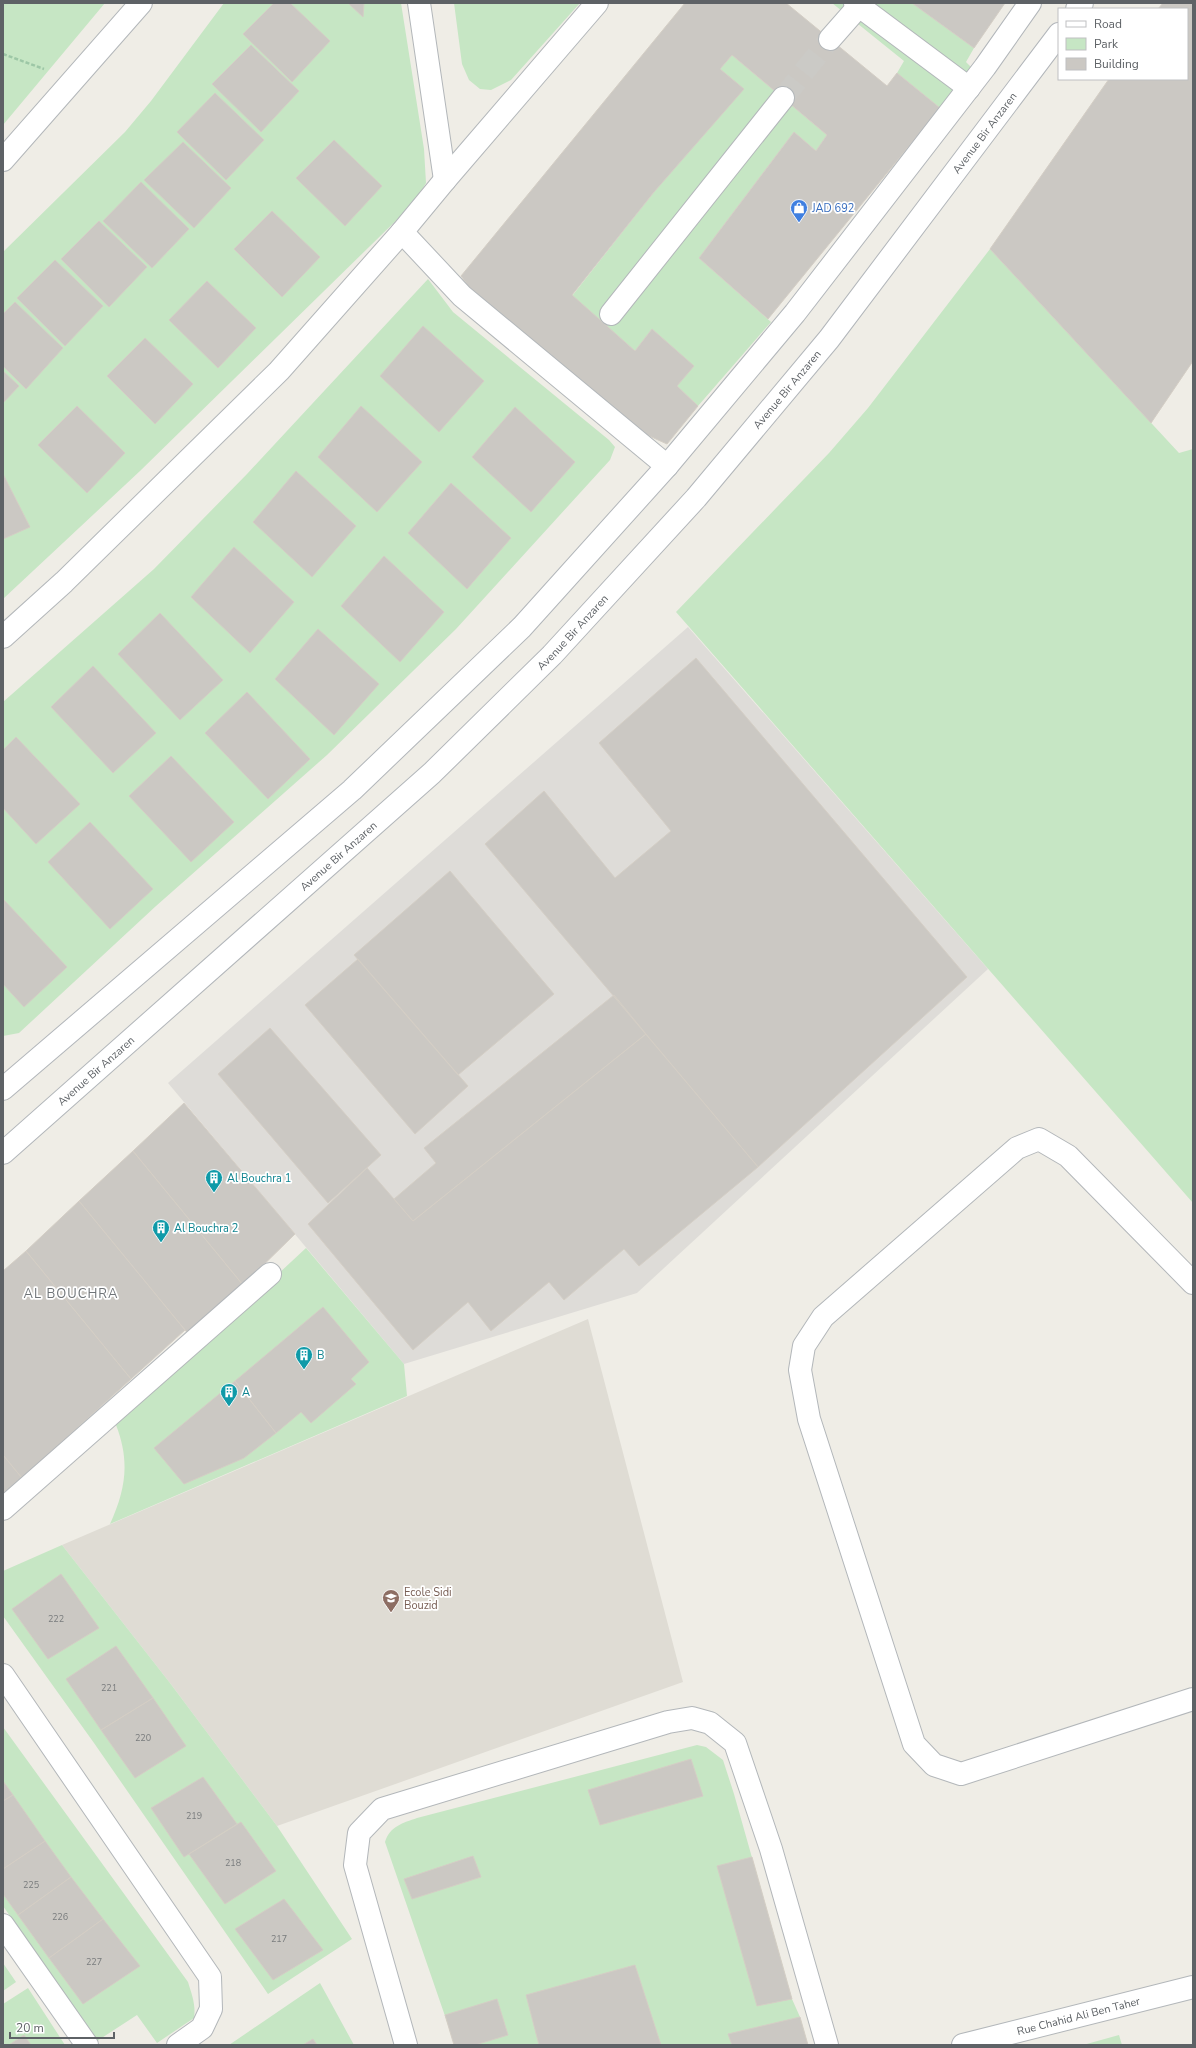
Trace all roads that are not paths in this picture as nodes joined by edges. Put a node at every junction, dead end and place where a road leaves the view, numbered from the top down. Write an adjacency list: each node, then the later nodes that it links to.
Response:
1 (141, 3): 10 (street)
2 (419, 3): 11 (street)
3 (597, 3): 11 (street)
4 (1030, 3): 8 (street)
5 (857, 4): 7 (street); 8 (street)
6 (1058, 35): 17 (street, Avenue Bir Anzaren)
7 (830, 39)
8 (969, 88): 14 (street)
9 (783, 98): 13 (street)
10 (3, 160)
11 (444, 180): 12 (street)
12 (402, 232): 14 (street); 15 (street)
13 (611, 314)
14 (667, 466): 16 (street)
15 (3, 637)
16 (3, 1089)
17 (3, 1153)
18 (270, 1274): 20 (street)
19 (1193, 1283): 22 (street)
20 (3, 1509)
21 (3, 1675): 26 (street)
22 (1193, 1699)
23 (3, 1925): 25 (street)
24 (1193, 1987): 29 (street, Rue Chahid Ali Ben Taher)
25 (87, 2045)
26 (178, 2045)
27 (406, 2045): 28 (street)
28 (827, 2045)
29 (963, 2045)

